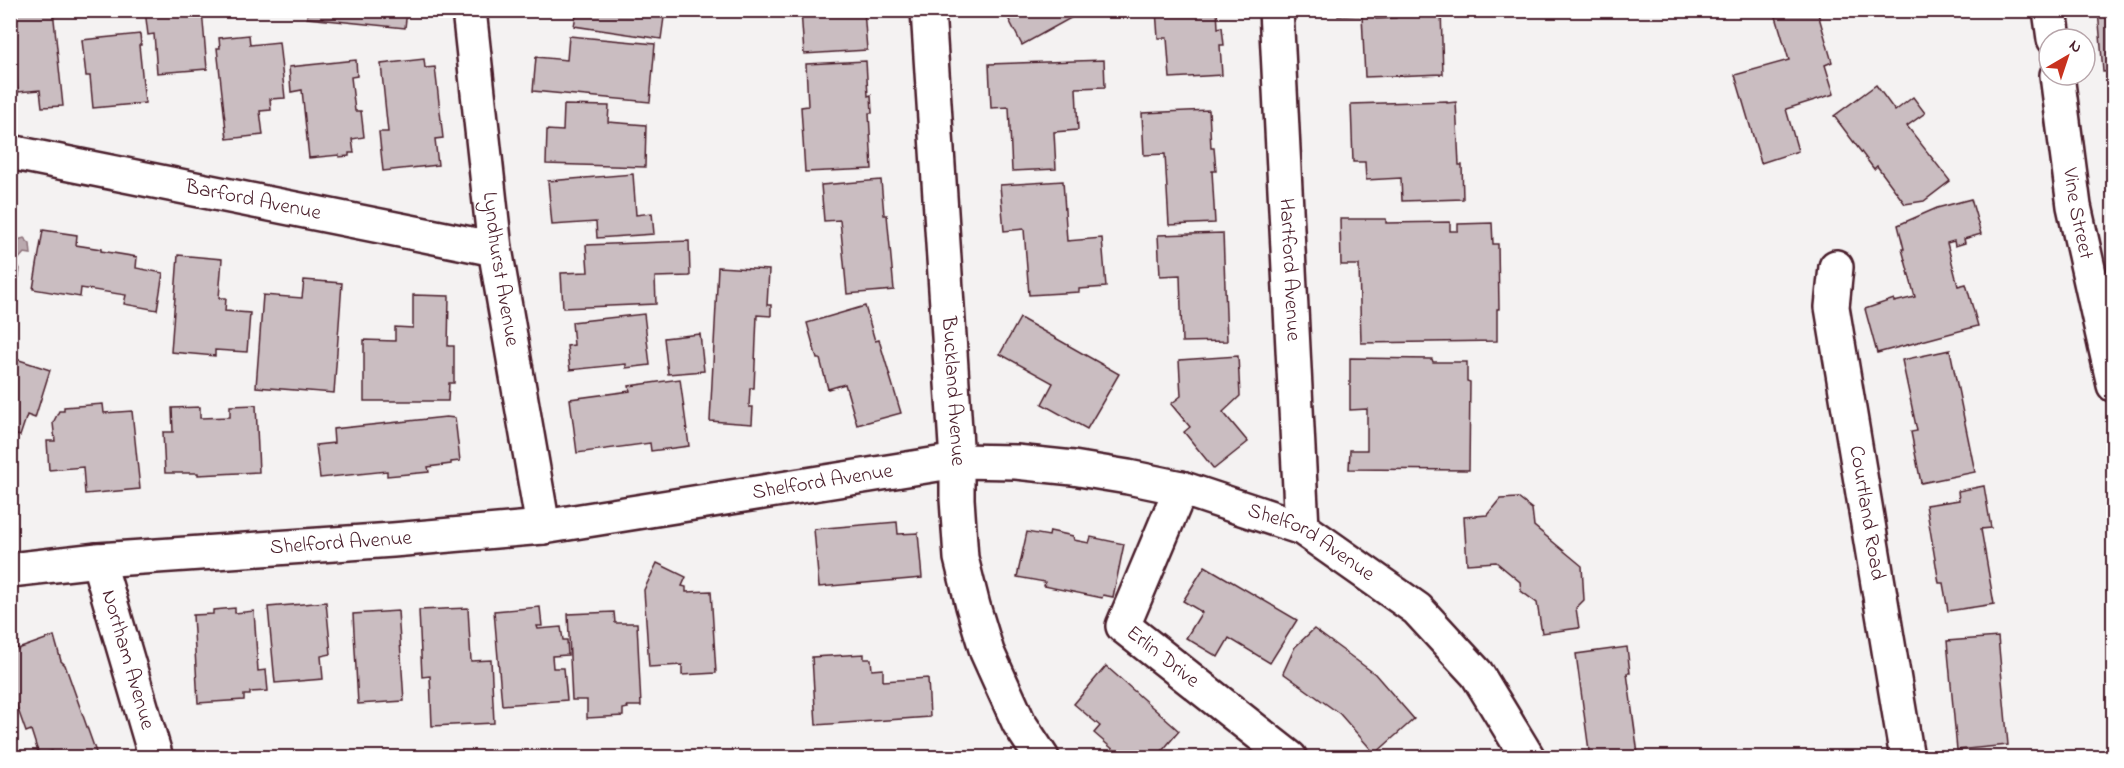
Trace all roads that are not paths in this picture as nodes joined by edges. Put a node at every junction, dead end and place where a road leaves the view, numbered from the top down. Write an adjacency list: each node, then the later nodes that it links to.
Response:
1 (469, 10): 8 (street, Lyndhurst Avenue)
2 (928, 10): 11 (street, Buckland Avenue)
3 (1276, 10): 14 (street, Hartford Avenue)
4 (2050, 10): 5 (street)
5 (2052, 27)
6 (2059, 87): 10 (street, Vine Street)
7 (10, 152): 8 (street, Barford Avenue)
8 (495, 249): 13 (street, Lyndhurst Avenue)
9 (1836, 267): 21 (street, Courtland Road)
10 (2114, 385)
11 (957, 460): 12 (street, Shelford Avenue); 13 (street, Shelford Avenue); 18 (street, Buckland Avenue)
12 (1181, 488): 14 (street, Shelford Avenue); 19 (street, Erlin Drive)
13 (543, 527): 15 (street, Shelford Avenue)
14 (1302, 528): 20 (street, Shelford Avenue)
15 (98, 560): 16 (street, Shelford Avenue); 17 (street, Northam Avenue)
16 (10, 570)
17 (156, 758)
18 (1042, 758)
19 (1290, 758)
20 (1528, 758)
21 (1907, 758)

